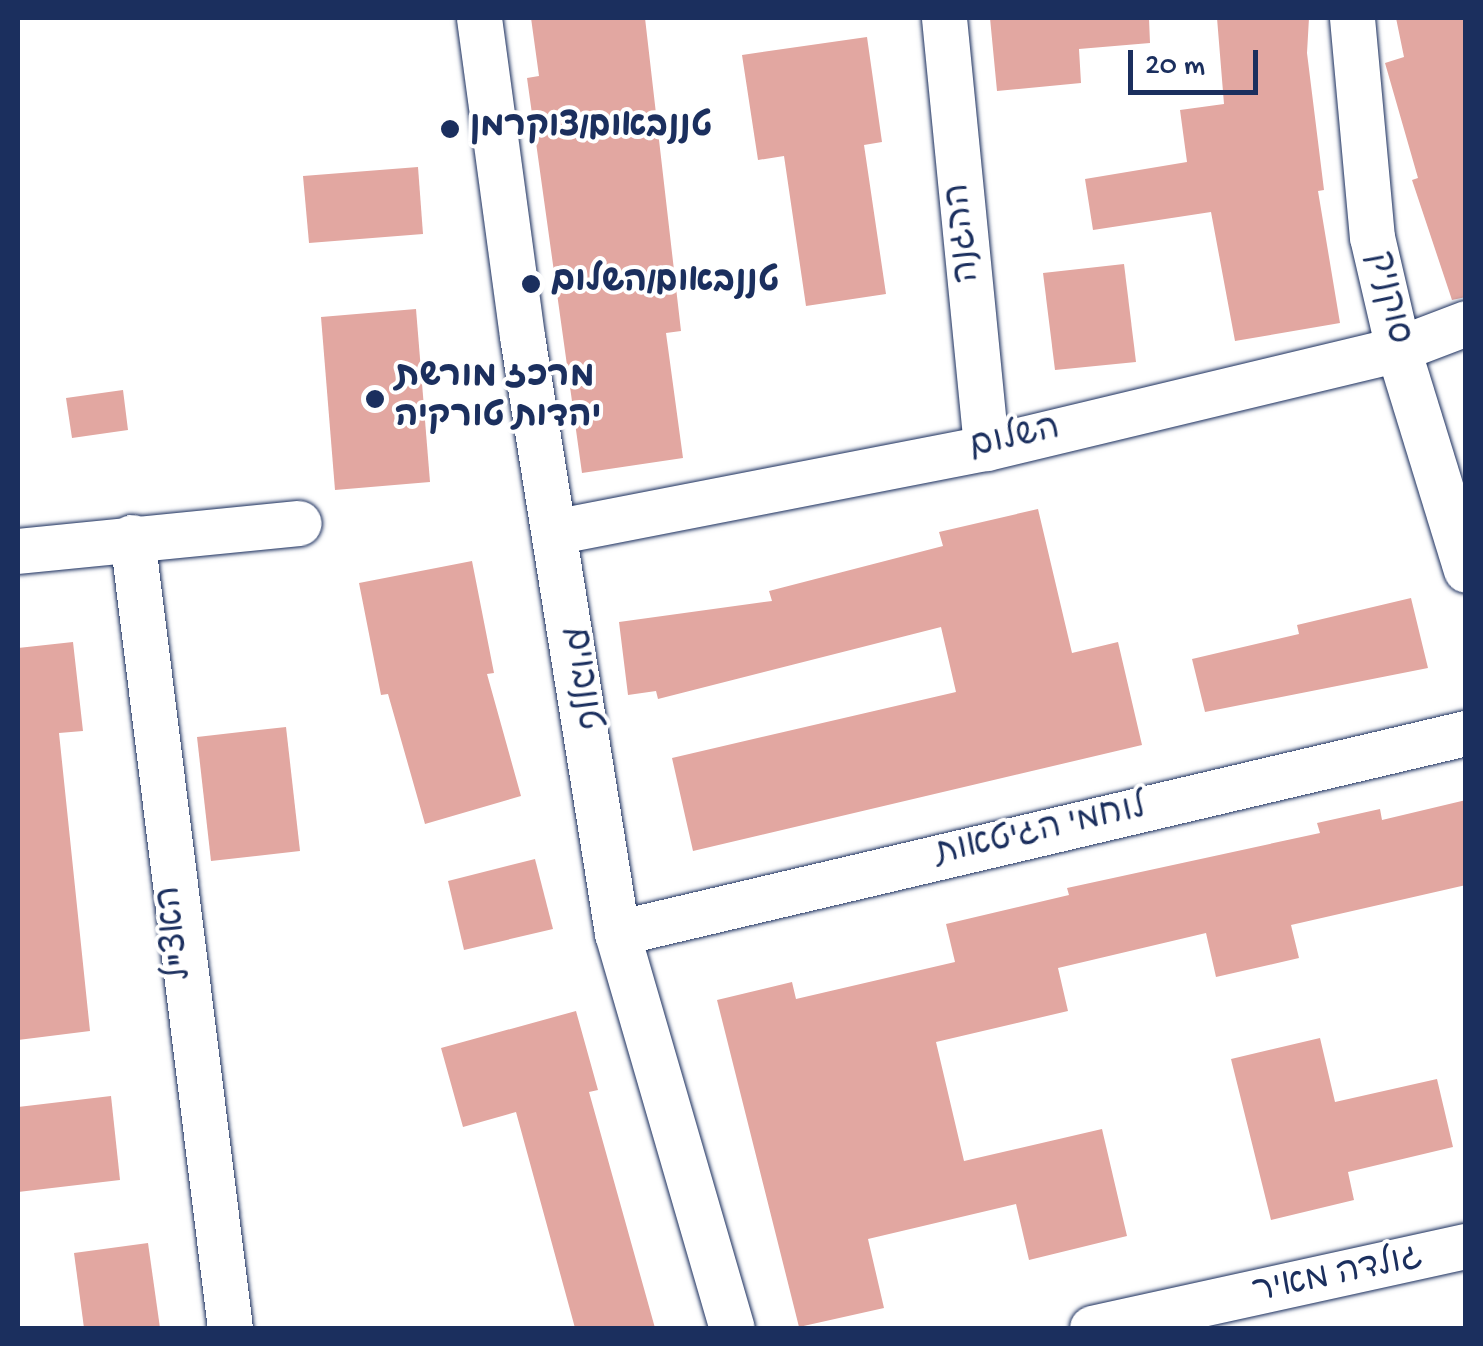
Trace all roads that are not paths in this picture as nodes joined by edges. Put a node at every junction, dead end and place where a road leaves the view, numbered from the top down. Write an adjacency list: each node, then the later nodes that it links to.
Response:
1 (479, 18): 8 (street, טננבוים)
2 (944, 18): 6 (street, ההגנה)
3 (1352, 18): 5 (street, סוקניק)
4 (1466, 322): 5 (street, השלום)
5 (1398, 348): 6 (street, השלום); 11 (street, סוקניק)
6 (986, 448): 8 (street, השלום)
7 (299, 523): 9 (street)
8 (558, 532): 13 (street, טננבוים)
9 (132, 537): 10 (street); 15 (street, האצ"ל)
10 (18, 552)
11 (1466, 570)
12 (1466, 733): 13 (street, לוחמי הגיטאות)
13 (617, 933): 16 (street, טננבוים)
14 (1466, 1246): 17 (street, גולדה מאיר)
15 (230, 1328)
16 (732, 1328)
17 (1092, 1328)

